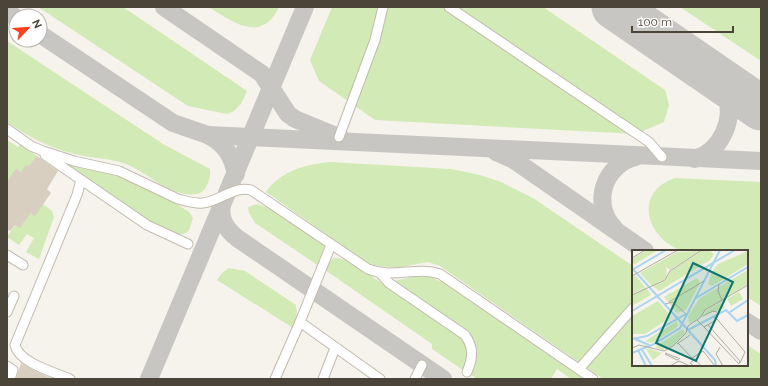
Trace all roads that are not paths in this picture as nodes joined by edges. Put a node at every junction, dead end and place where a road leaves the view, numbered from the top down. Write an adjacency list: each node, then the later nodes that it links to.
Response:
1 (383, 7): 4 (lane)
2 (449, 7): 6 (lane)
3 (7, 129): 5 (lane)
4 (339, 137)
5 (31, 146): 7 (lane); 9 (lane)
6 (662, 157)
7 (81, 180): 8 (lane); 23 (lane)
8 (188, 244)
9 (331, 245): 12 (lane); 16 (lane)
10 (7, 255): 11 (lane)
11 (23, 264)
12 (381, 274): 20 (lane); 21 (lane)
13 (14, 296): 15 (lane)
14 (632, 309): 20 (lane)
15 (7, 312)
16 (300, 322): 17 (lane); 24 (lane)
17 (335, 348): 25 (lane); 26 (lane)
18 (422, 365): 27 (lane)
19 (7, 366): 22 (lane)
20 (579, 369): 28 (lane)
21 (467, 372)
22 (10, 379)
23 (70, 379)
24 (275, 379)
25 (323, 379)
26 (380, 379)
27 (416, 379)
28 (593, 379)

